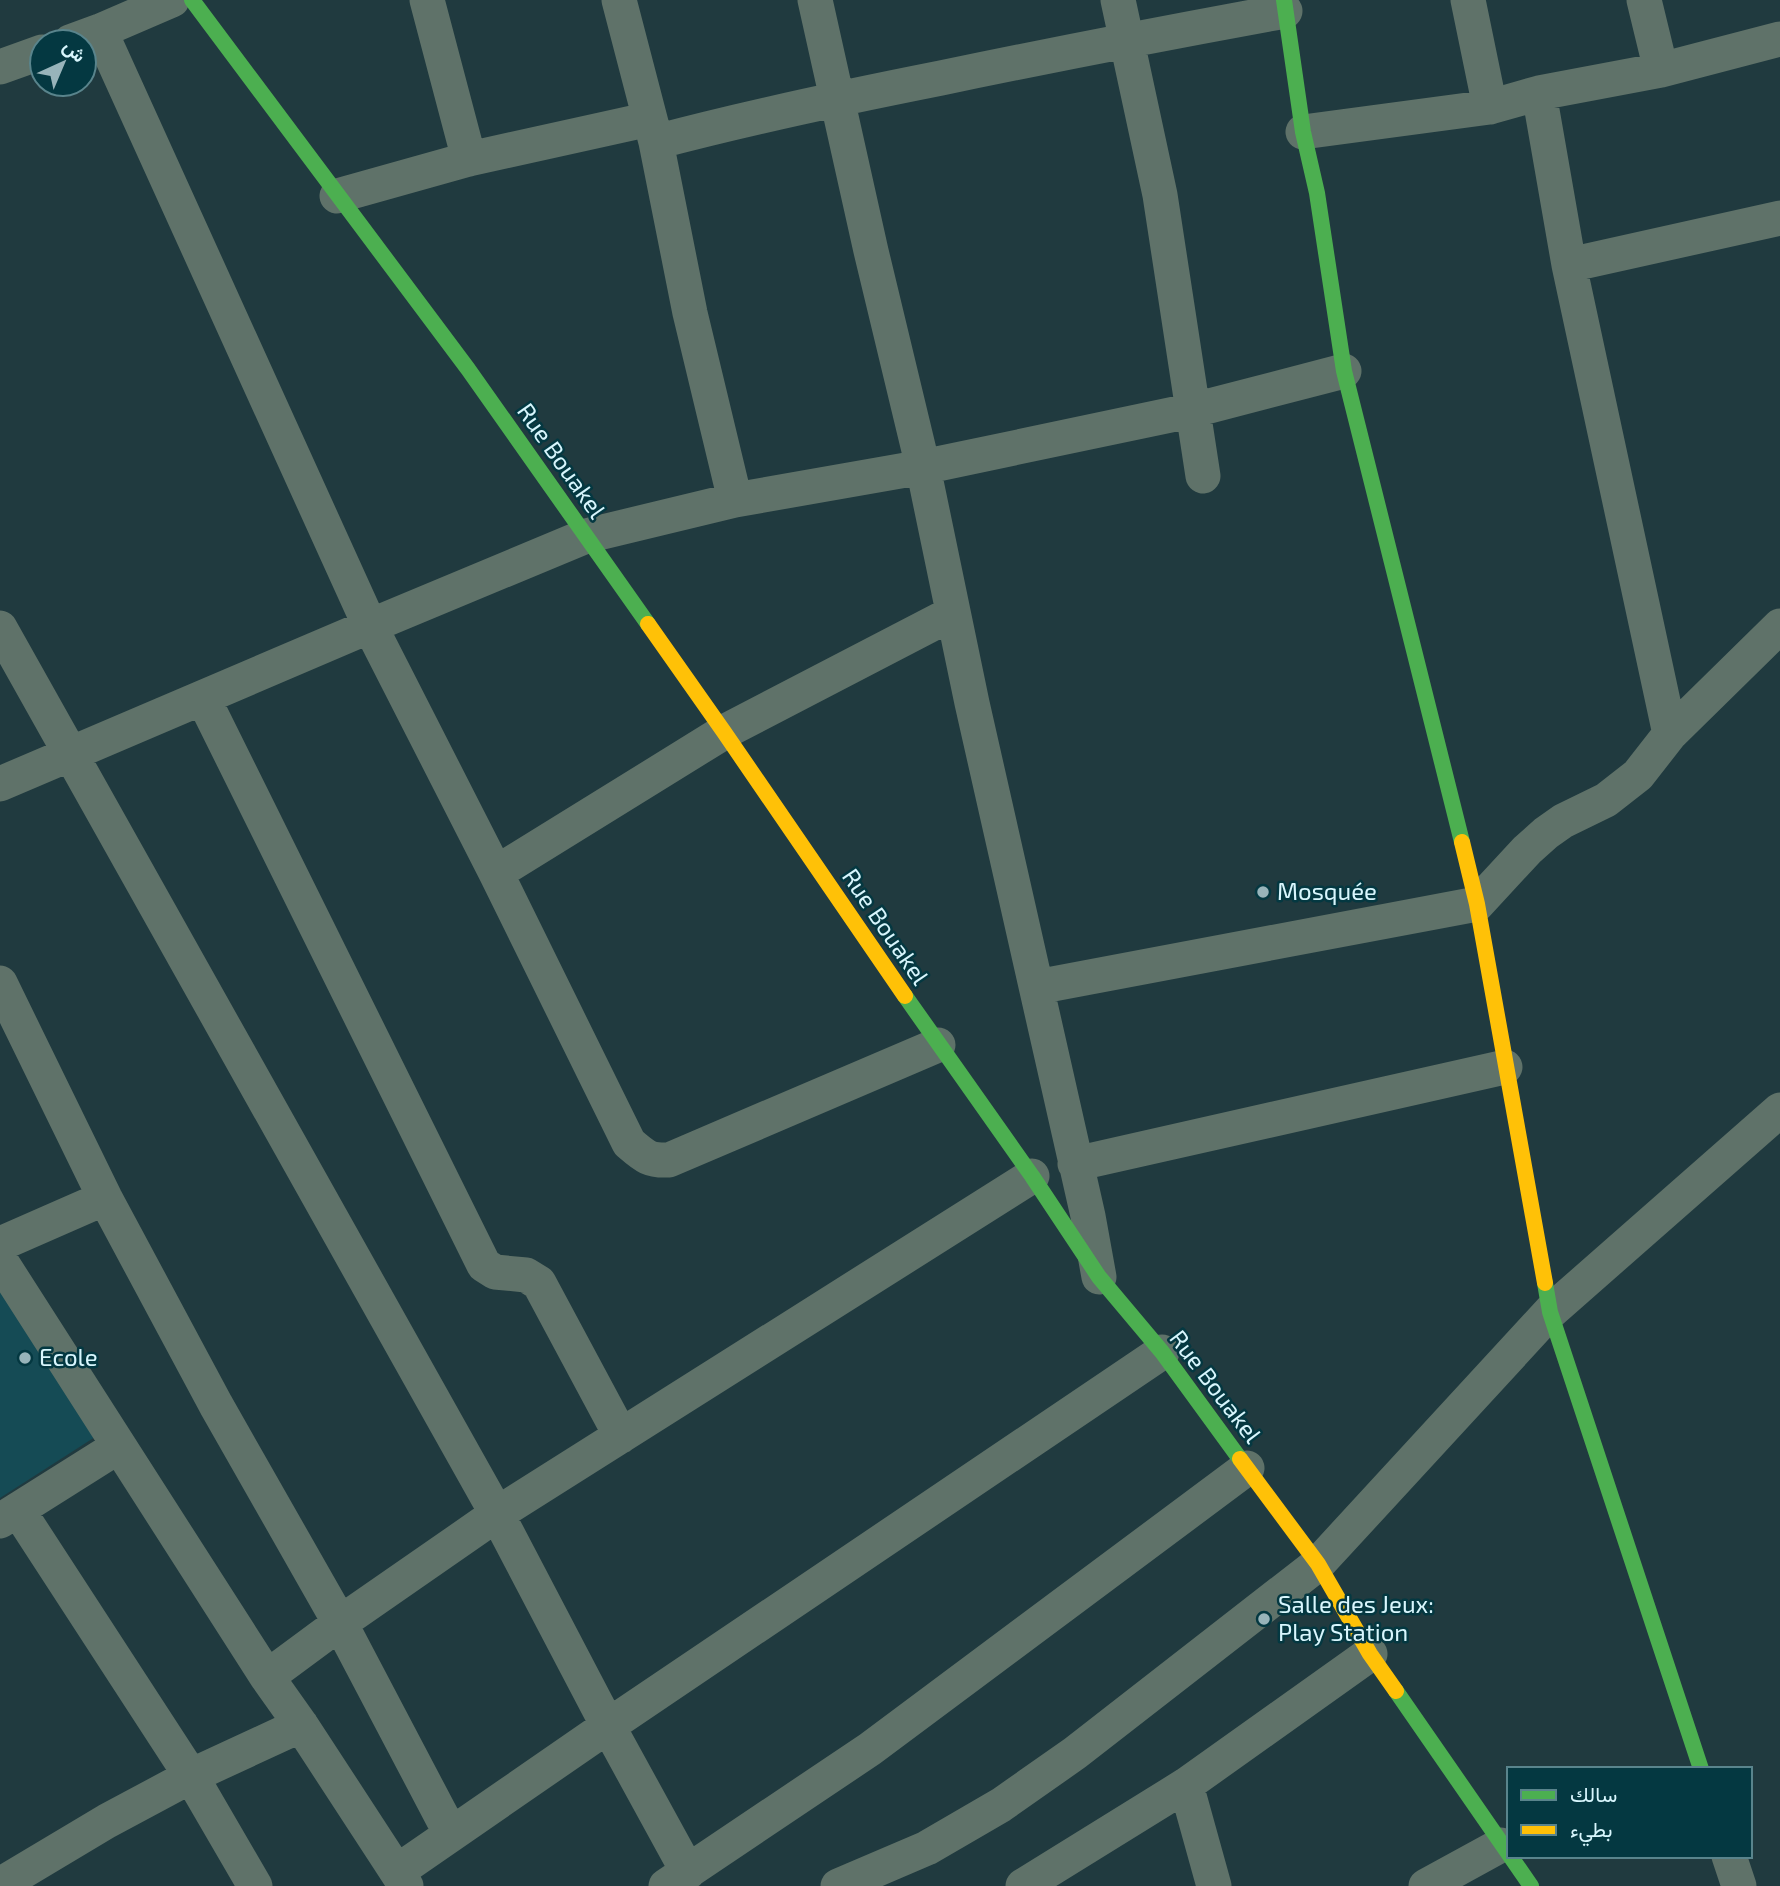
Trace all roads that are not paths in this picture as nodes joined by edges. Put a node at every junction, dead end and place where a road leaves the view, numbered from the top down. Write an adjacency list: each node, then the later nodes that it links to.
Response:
1 (172, 0): 10 (street)
2 (192, 0): 23 (main road, Rue Bouakel)
3 (427, 0): 22 (street)
4 (620, 0): 20 (street)
5 (815, 0): 18 (street)
6 (1118, 0): 12 (street)
7 (1468, 0): 19 (street)
8 (1644, 0): 16 (street)
9 (1285, 5): 12 (street); 21 (main road)
10 (98, 31)
11 (1780, 39): 16 (street)
12 (1127, 40): 18 (street); 27 (street)
13 (28, 57): 15 (street)
14 (98, 64): 33 (street)
15 (0, 67)
16 (1661, 70): 17 (street)
17 (1539, 93): 19 (street); 25 (street)
18 (837, 99): 20 (street); 28 (street)
19 (1490, 107): 21 (street)
20 (653, 131): 22 (street); 30 (street)
21 (1303, 132): 26 (main road)
22 (469, 159): 23 (street)
23 (337, 195): 31 (main road, Rue Bouakel)
24 (1780, 218): 25 (street)
25 (1569, 265): 38 (street)
26 (1344, 371): 27 (street); 42 (main road)
27 (1194, 410): 28 (street); 29 (street)
28 (923, 467): 30 (street); 32 (street)
29 (1203, 476)
30 (735, 500): 31 (street)
31 (586, 536): 33 (street); 37 (main road, Rue Bouakel)
32 (953, 613): 37 (street); 44 (street)
33 (370, 625): 36 (street); 41 (street)
34 (1780, 626): 38 (street)
35 (0, 628): 39 (street)
36 (203, 698): 39 (street); 56 (street)
37 (724, 732): 41 (street); 45 (main road, Rue Bouakel)
38 (1670, 734): 42 (street)
39 (70, 755): 40 (street); 59 (street)
40 (0, 784)
41 (496, 873): 45 (street)
42 (1478, 904): 44 (street); 46 (main road)
43 (0, 983): 50 (street)
44 (1037, 987): 48 (street)
45 (938, 1045): 49 (main road, Rue Bouakel)
46 (1505, 1067): 48 (street); 54 (main road)
47 (1780, 1110): 54 (street)
48 (1075, 1164): 53 (street)
49 (1032, 1176): 53 (main road, Rue Bouakel); 56 (street)
50 (105, 1198): 51 (street); 62 (street)
51 (0, 1244)
52 (0, 1260): 57 (street)
53 (1099, 1277): 55 (main road, Rue Bouakel)
54 (1550, 1312): 61 (street); 67 (main road)
55 (1162, 1352): 58 (main road, Rue Bouakel); 66 (street)
56 (621, 1436): 59 (street)
57 (119, 1446): 60 (street); 64 (street)
58 (1247, 1468): 61 (main road, Rue Bouakel); 76 (street)
59 (497, 1514): 62 (street); 66 (street)
60 (9, 1516): 68 (street)
61 (1318, 1564): 63 (main road, Rue Bouakel); 79 (street)
62 (340, 1623): 64 (street); 70 (street)
63 (1370, 1654): 69 (street); 71 (main road, Rue Bouakel)
64 (267, 1677): 65 (street)
65 (301, 1725): 68 (street); 75 (street)
66 (608, 1726): 70 (street); 76 (street)
67 (1700, 1767)
68 (191, 1776): 77 (street); 78 (street)
69 (1186, 1785): 80 (street); 81 (street)
70 (451, 1834): 75 (street)
71 (1501, 1846): 72 (main road, Rue Bouakel); 82 (street)
72 (1507, 1854)
73 (1510, 1858): 83 (main road, Rue Bouakel)
74 (1731, 1858): 84 (street)
75 (402, 1878)
76 (677, 1879)
77 (0, 1885)
78 (255, 1886)
79 (838, 1886)
80 (1023, 1886)
81 (1214, 1886)
82 (1426, 1886)
83 (1531, 1886)
84 (1739, 1886)

